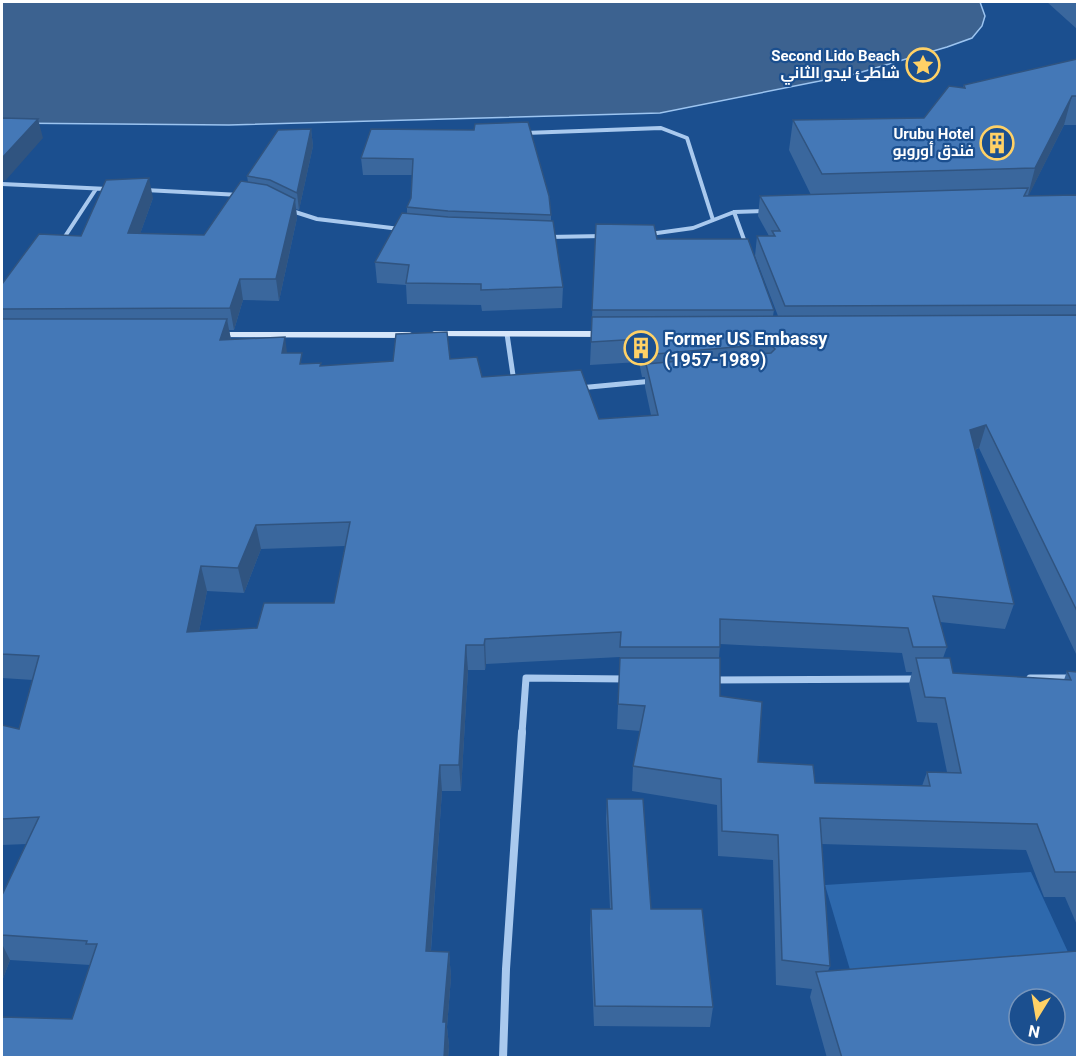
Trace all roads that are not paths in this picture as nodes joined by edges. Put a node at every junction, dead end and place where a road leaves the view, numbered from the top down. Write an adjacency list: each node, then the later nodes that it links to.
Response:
1 (522, 133): 10 (street)
2 (2, 184): 3 (street)
3 (96, 189): 4 (street); 15 (street)
4 (118, 189)
5 (139, 190): 6 (street)
6 (243, 196)
7 (288, 209): 11 (street)
8 (766, 211): 9 (street)
9 (734, 212): 10 (street); 16 (street)
10 (713, 220): 14 (street)
11 (409, 230)
12 (536, 236): 13 (street)
13 (606, 236)
14 (640, 236)
15 (58, 248)
16 (750, 256)
17 (507, 334): 18 (main road); 19 (main road); 21 (street)
18 (613, 334)
19 (201, 335)
20 (663, 380): 22 (street)
21 (521, 385)
22 (570, 388)
23 (1019, 678): 24 (street)
24 (1077, 678)
25 (633, 679): 28 (street)
26 (926, 679): 27 (street)
27 (705, 680)
28 (503, 1058)

